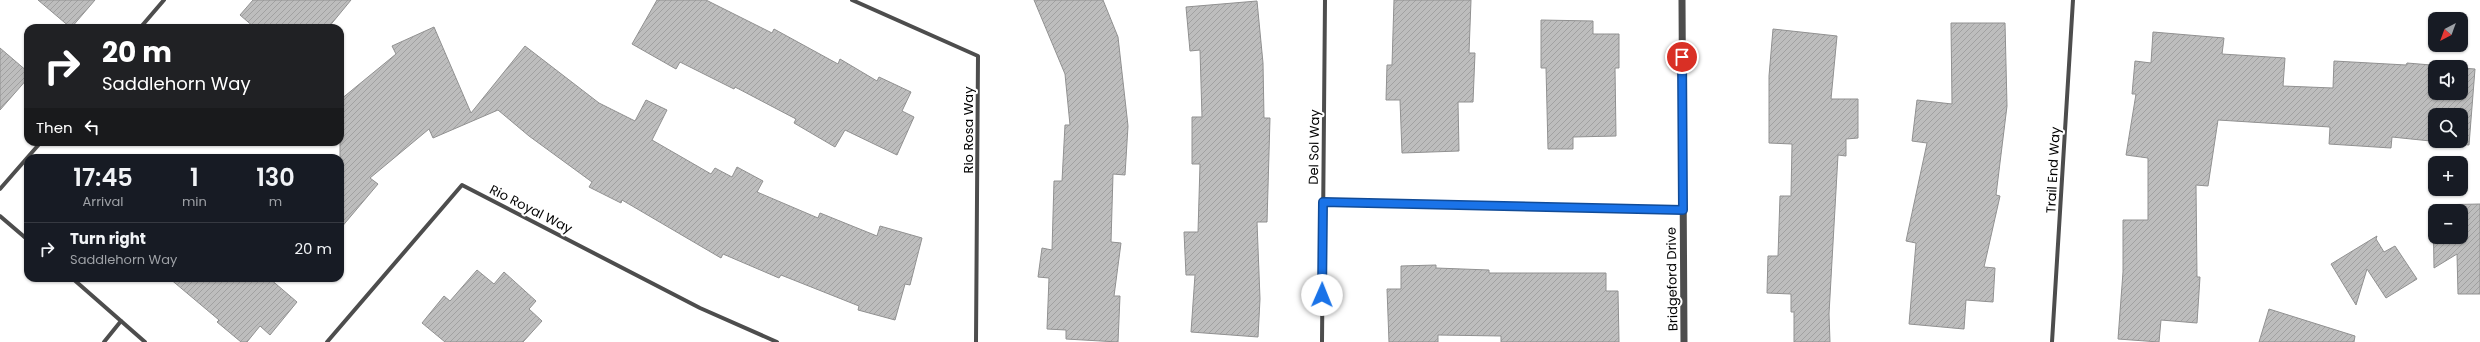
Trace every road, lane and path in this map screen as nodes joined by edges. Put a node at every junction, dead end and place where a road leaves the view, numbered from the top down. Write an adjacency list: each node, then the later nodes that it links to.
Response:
1 (164, 0): 6 (street)
2 (852, 0): 21 (street, Rio Rosa Way)
3 (1325, 0): 11 (street, Del Sol Way)
4 (1682, 0): 12 (street, Bridgeford Drive)
5 (2073, 0): 24 (street, Trail End Way)
6 (143, 24)
7 (38, 146): 8 (street)
8 (31, 154)
9 (24, 161): 10 (street)
10 (0, 189)
11 (1323, 202): 12 (street); 22 (street, Del Sol Way)
12 (1683, 210): 23 (street, Bridgeford Drive)
13 (0, 216): 14 (street)
14 (24, 237)
15 (77, 282): 16 (street)
16 (121, 321): 17 (street); 18 (street)
17 (104, 342)
18 (145, 342)
19 (327, 342): 20 (street, Rio Royal Way)
20 (777, 342)
21 (976, 342)
22 (1322, 342)
23 (1684, 342)
24 (2052, 342)

